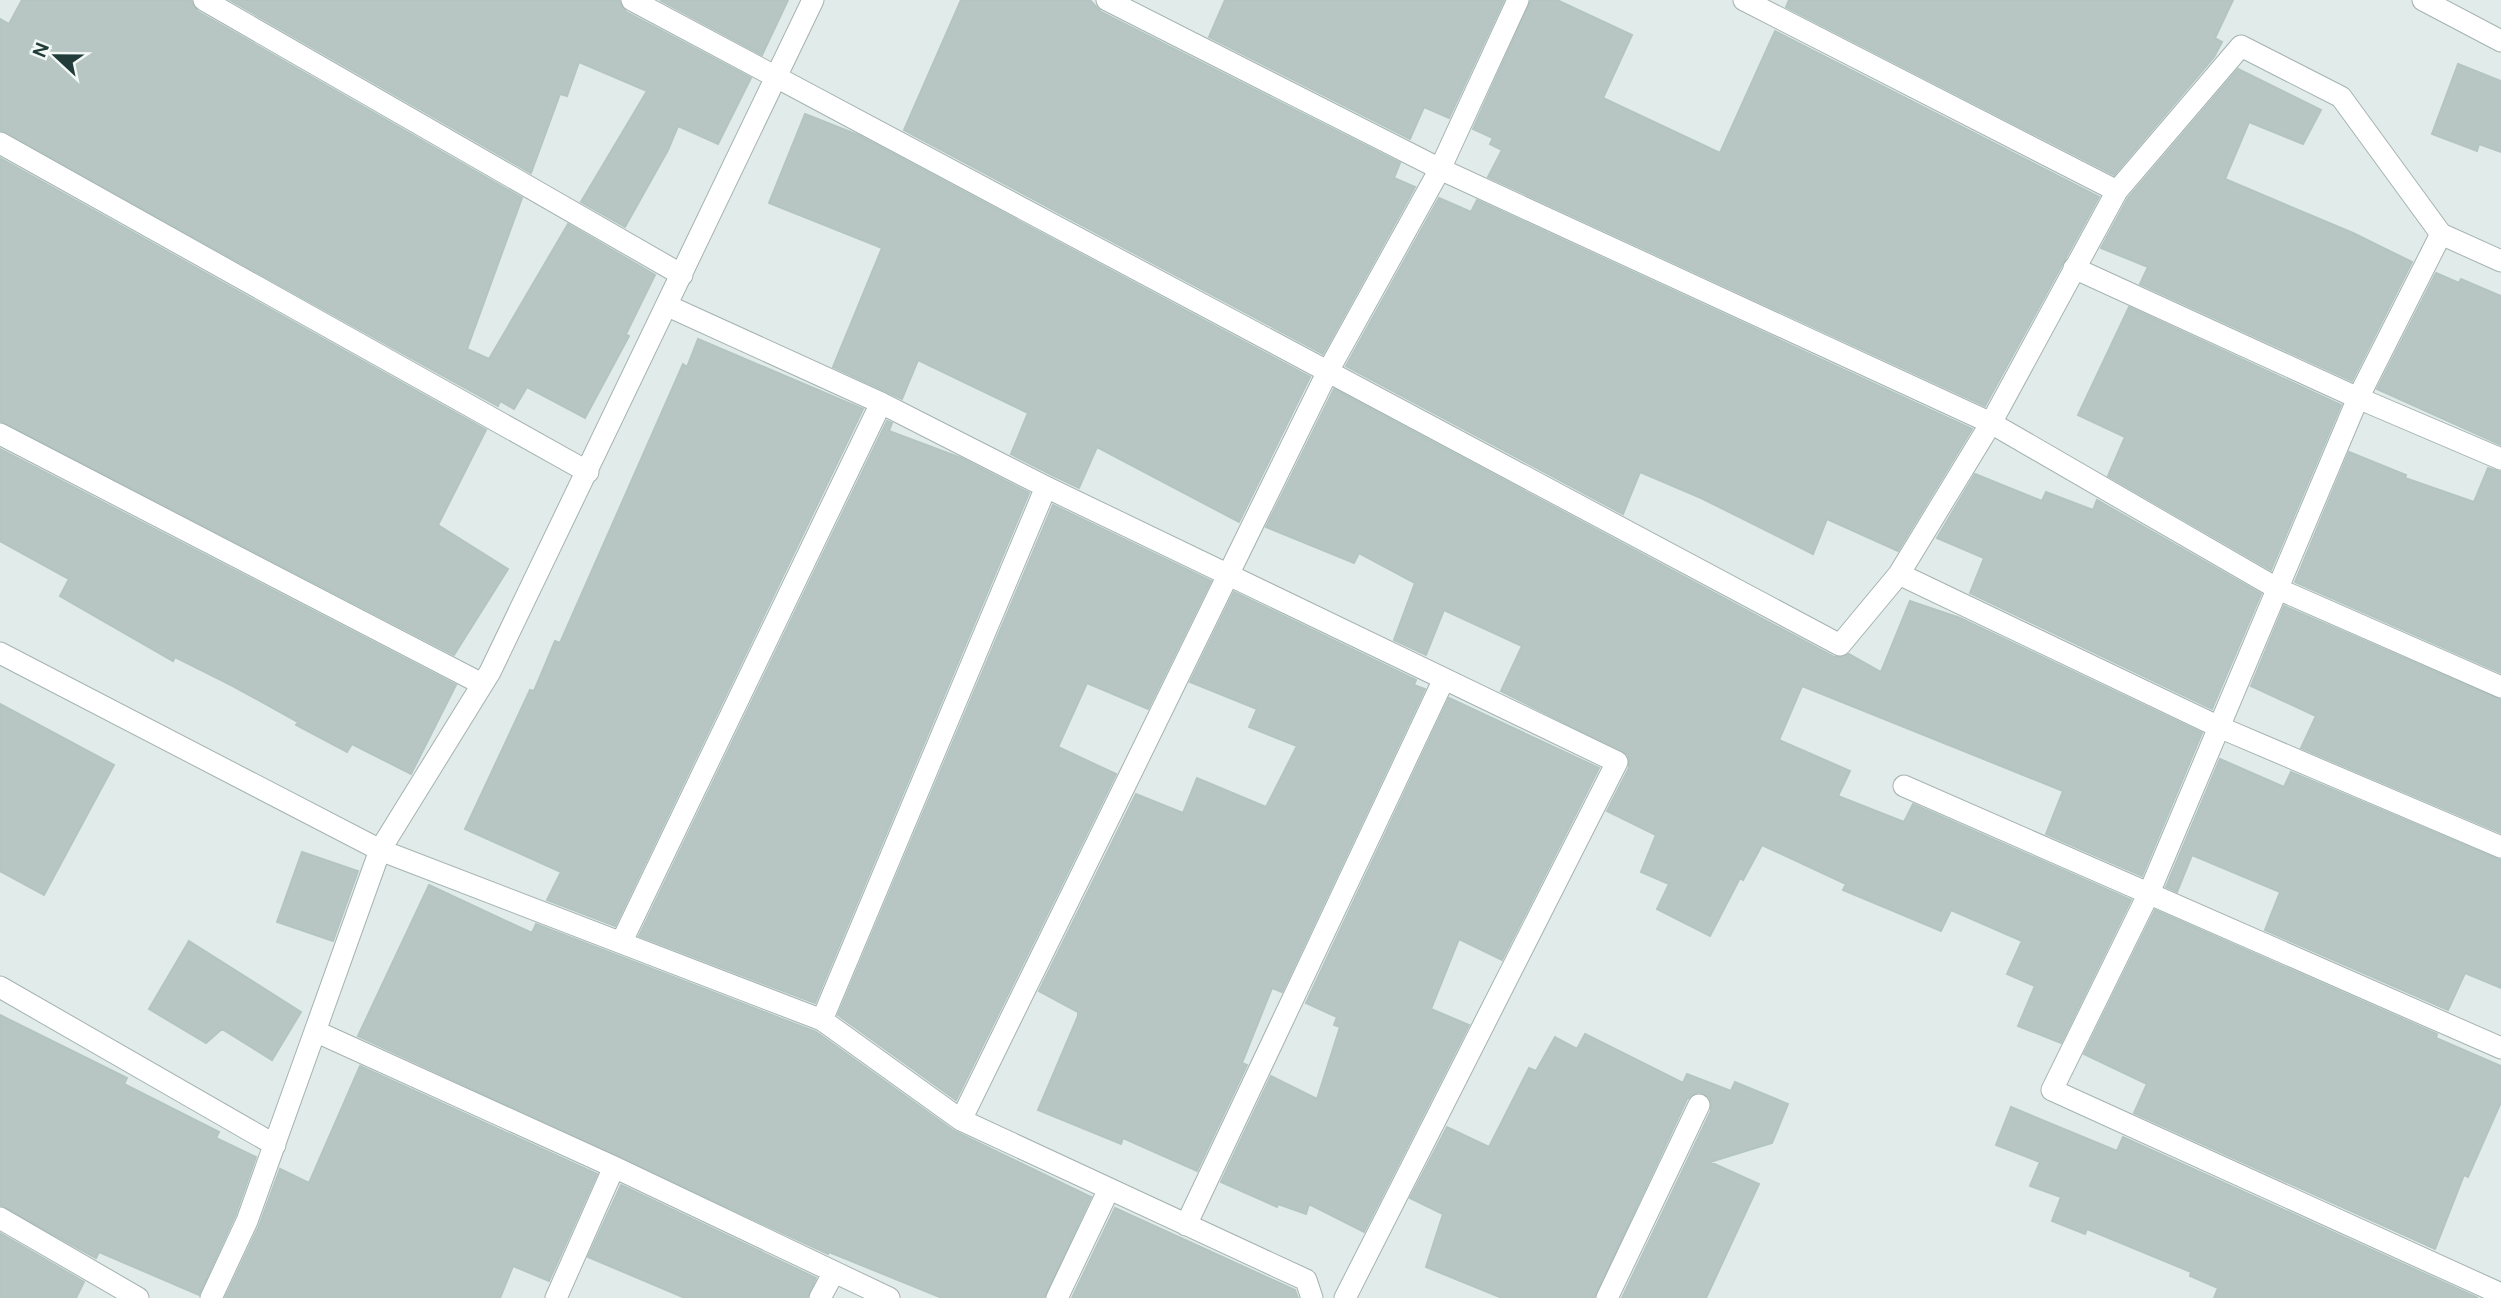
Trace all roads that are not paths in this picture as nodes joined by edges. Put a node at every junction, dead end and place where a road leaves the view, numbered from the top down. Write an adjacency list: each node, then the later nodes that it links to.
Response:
1 (204, 0): 16 (street)
2 (632, 0): 9 (street)
3 (813, 0): 9 (street)
4 (1107, 0): 11 (street)
5 (1518, 0): 11 (street)
6 (1744, 0): 12 (street)
7 (2423, 0): 8 (street)
8 (2501, 41)
9 (773, 78): 16 (street); 18 (street)
10 (0, 143): 24 (street)
11 (1440, 169): 18 (street); 21 (street)
12 (2117, 191): 13 (street); 15 (street)
13 (2441, 234): 14 (street); 19 (street)
14 (2501, 261)
15 (2074, 268): 19 (street); 21 (street)
16 (682, 275): 17 (street)
17 (668, 306): 20 (street); 24 (street)
18 (1327, 373): 26 (street); 27 (street)
19 (2358, 398): 23 (street); 28 (street)
20 (881, 403): 25 (street); 38 (street)
21 (1990, 423): 26 (street); 28 (street)
22 (0, 434): 31 (street)
23 (2501, 459)
24 (588, 472): 31 (street)
25 (1046, 487): 27 (street); 40 (street)
26 (1899, 574): 33 (street)
27 (1228, 575): 30 (street); 44 (street)
28 (2278, 589): 32 (street); 33 (street)
29 (0, 653): 36 (street)
30 (1444, 679): 49 (street); 59 (street)
31 (482, 684): 36 (street)
32 (2501, 687)
33 (2219, 727): 35 (street); 37 (street)
34 (1904, 786): 37 (street)
35 (2501, 847)
36 (380, 850): 38 (street); 41 (street)
37 (2149, 893): 42 (street); 52 (street)
38 (622, 941): 40 (street)
39 (0, 988): 45 (street)
40 (822, 1020): 44 (street)
41 (317, 1032): 45 (street); 46 (street)
42 (2501, 1048)
43 (1699, 1105): 60 (street)
44 (961, 1121): 47 (street)
45 (275, 1145): 54 (street)
46 (614, 1167): 50 (street); 55 (street)
47 (1108, 1189): 49 (street); 58 (street)
48 (0, 1218): 53 (street)
49 (1186, 1225): 51 (street)
50 (834, 1272): 56 (street); 57 (street)
51 (1306, 1292)
52 (2501, 1294)
53 (138, 1298)
54 (211, 1298)
55 (556, 1298)
56 (820, 1298)
57 (890, 1298)
58 (1058, 1298)
59 (1345, 1298)
60 (1607, 1298)

